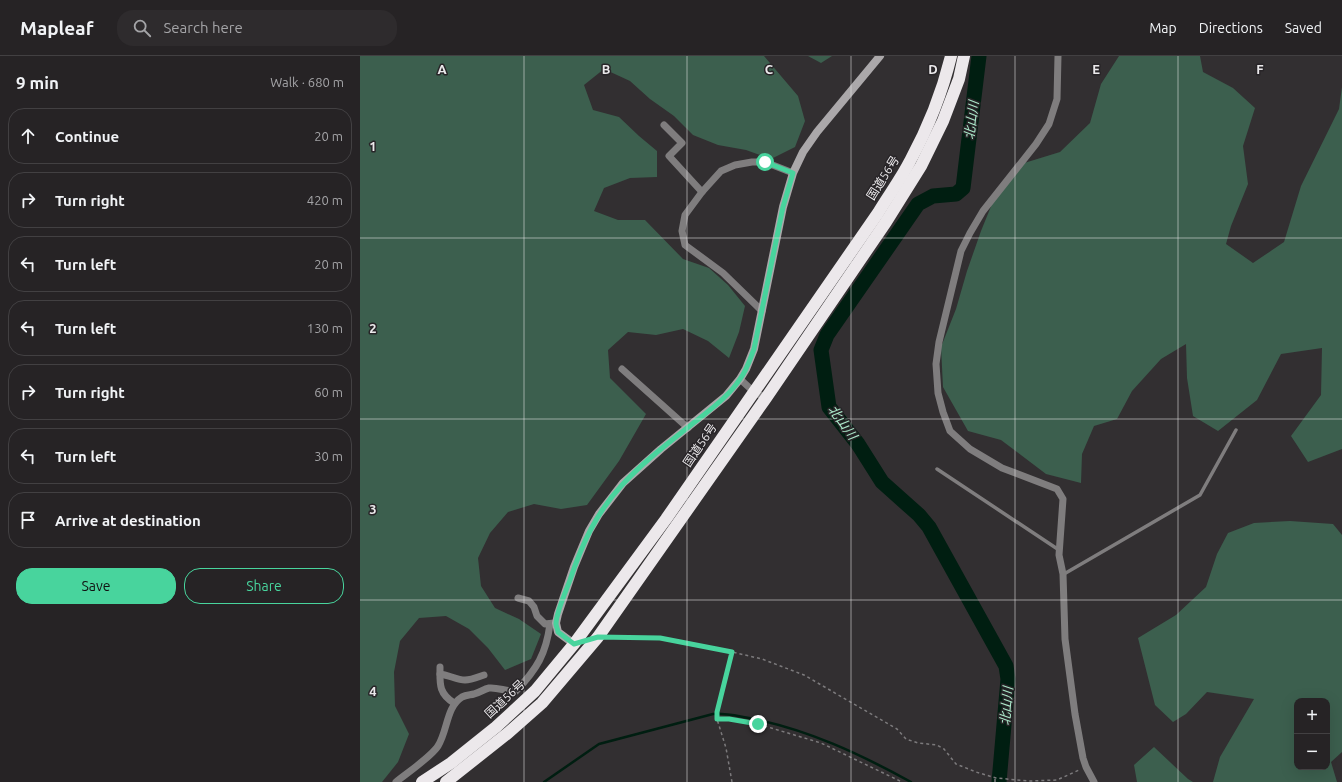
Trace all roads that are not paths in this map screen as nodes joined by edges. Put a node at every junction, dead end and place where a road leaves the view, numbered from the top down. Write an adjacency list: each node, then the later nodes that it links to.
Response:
1 (880, 56): 6 (street)
2 (950, 56): 11 (highway, 国道56号)
3 (964, 56): 12 (highway)
4 (1058, 56): 16 (street)
5 (664, 125): 7 (street)
6 (793, 173): 7 (street); 8 (street)
7 (702, 192): 8 (street)
8 (762, 311): 10 (street)
9 (622, 369): 13 (street)
10 (740, 379): 11 (street); 13 (street)
11 (754, 392): 12 (street); 20 (highway, 国道56号)
12 (766, 398): 25 (highway)
13 (688, 428): 19 (street)
14 (1236, 430): 17 (lane)
15 (937, 469): 16 (lane)
16 (1060, 551): 17 (street)
17 (1063, 574): 26 (street)
18 (518, 598): 19 (street)
19 (553, 623): 20 (street); 22 (street)
20 (574, 644): 24 (highway, 国道56号)
21 (484, 675): 22 (street)
22 (454, 704): 23 (street)
23 (396, 782)
24 (422, 782)
25 (446, 782)
26 (1094, 782)

